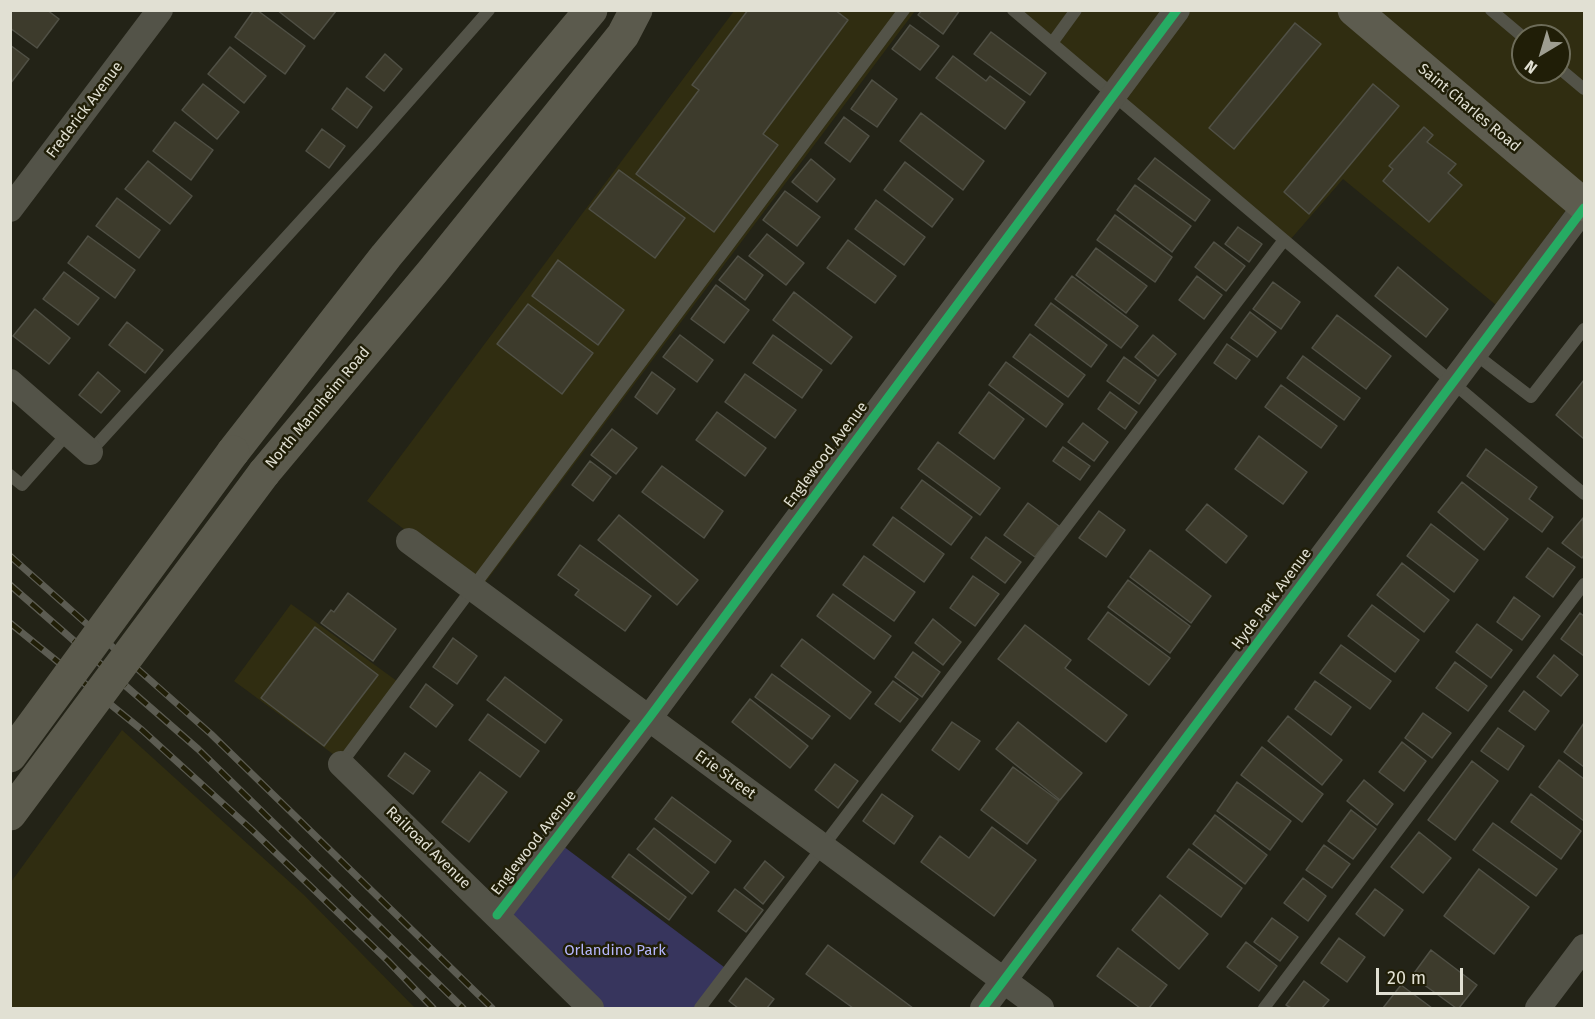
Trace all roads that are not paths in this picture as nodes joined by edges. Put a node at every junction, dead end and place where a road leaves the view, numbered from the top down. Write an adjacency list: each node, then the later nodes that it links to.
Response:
1 (160, 10): 17 (street, Frederick Avenue)
2 (489, 10): 24 (lane)
3 (591, 10): 31 (main road, bridge)
4 (636, 10): 33 (main road, North Mannheim Road, bridge)
5 (904, 10): 29 (lane)
6 (1013, 10): 12 (lane)
7 (1077, 10): 12 (lane)
8 (1177, 10): 15 (street, Englewood Avenue)
9 (1354, 10): 16 (main road, Saint Charles Road)
10 (1491, 10): 11 (lane)
11 (1511, 27)
12 (1052, 43): 15 (lane)
13 (1571, 78): 14 (lane)
14 (1584, 89)
15 (1113, 95): 18 (lane); 30 (street, Englewood Avenue)
16 (1584, 207): 20 (street, Hyde Park Avenue)
17 (10, 209)
18 (1284, 240): 22 (lane); 34 (lane)
19 (1584, 329): 20 (lane)
20 (1475, 354): 22 (street, Hyde Park Avenue)
21 (10, 382): 23 (street)
22 (1453, 383): 26 (lane); 37 (street, Hyde Park Avenue)
23 (68, 433): 24 (street); 25 (lane)
24 (90, 452)
25 (10, 475)
26 (1584, 494)
27 (409, 541): 29 (street, Erie Street)
28 (1584, 584): 42 (lane)
29 (472, 588): 30 (street, Erie Street); 32 (lane)
30 (649, 718): 34 (street, Erie Street); 35 (street, Englewood Avenue)
31 (10, 756)
32 (341, 764): 35 (street, Railroad Avenue)
33 (10, 814)
34 (822, 846): 37 (street, Erie Street); 39 (lane)
35 (497, 915): 38 (street, Railroad Avenue)
36 (1584, 947): 43 (street)
37 (1004, 981): 40 (street, Hyde Park Avenue); 41 (street, Erie Street)
38 (591, 1008)
39 (700, 1008)
40 (983, 1008)
41 (1041, 1008)
42 (1264, 1008)
43 (1538, 1008)

